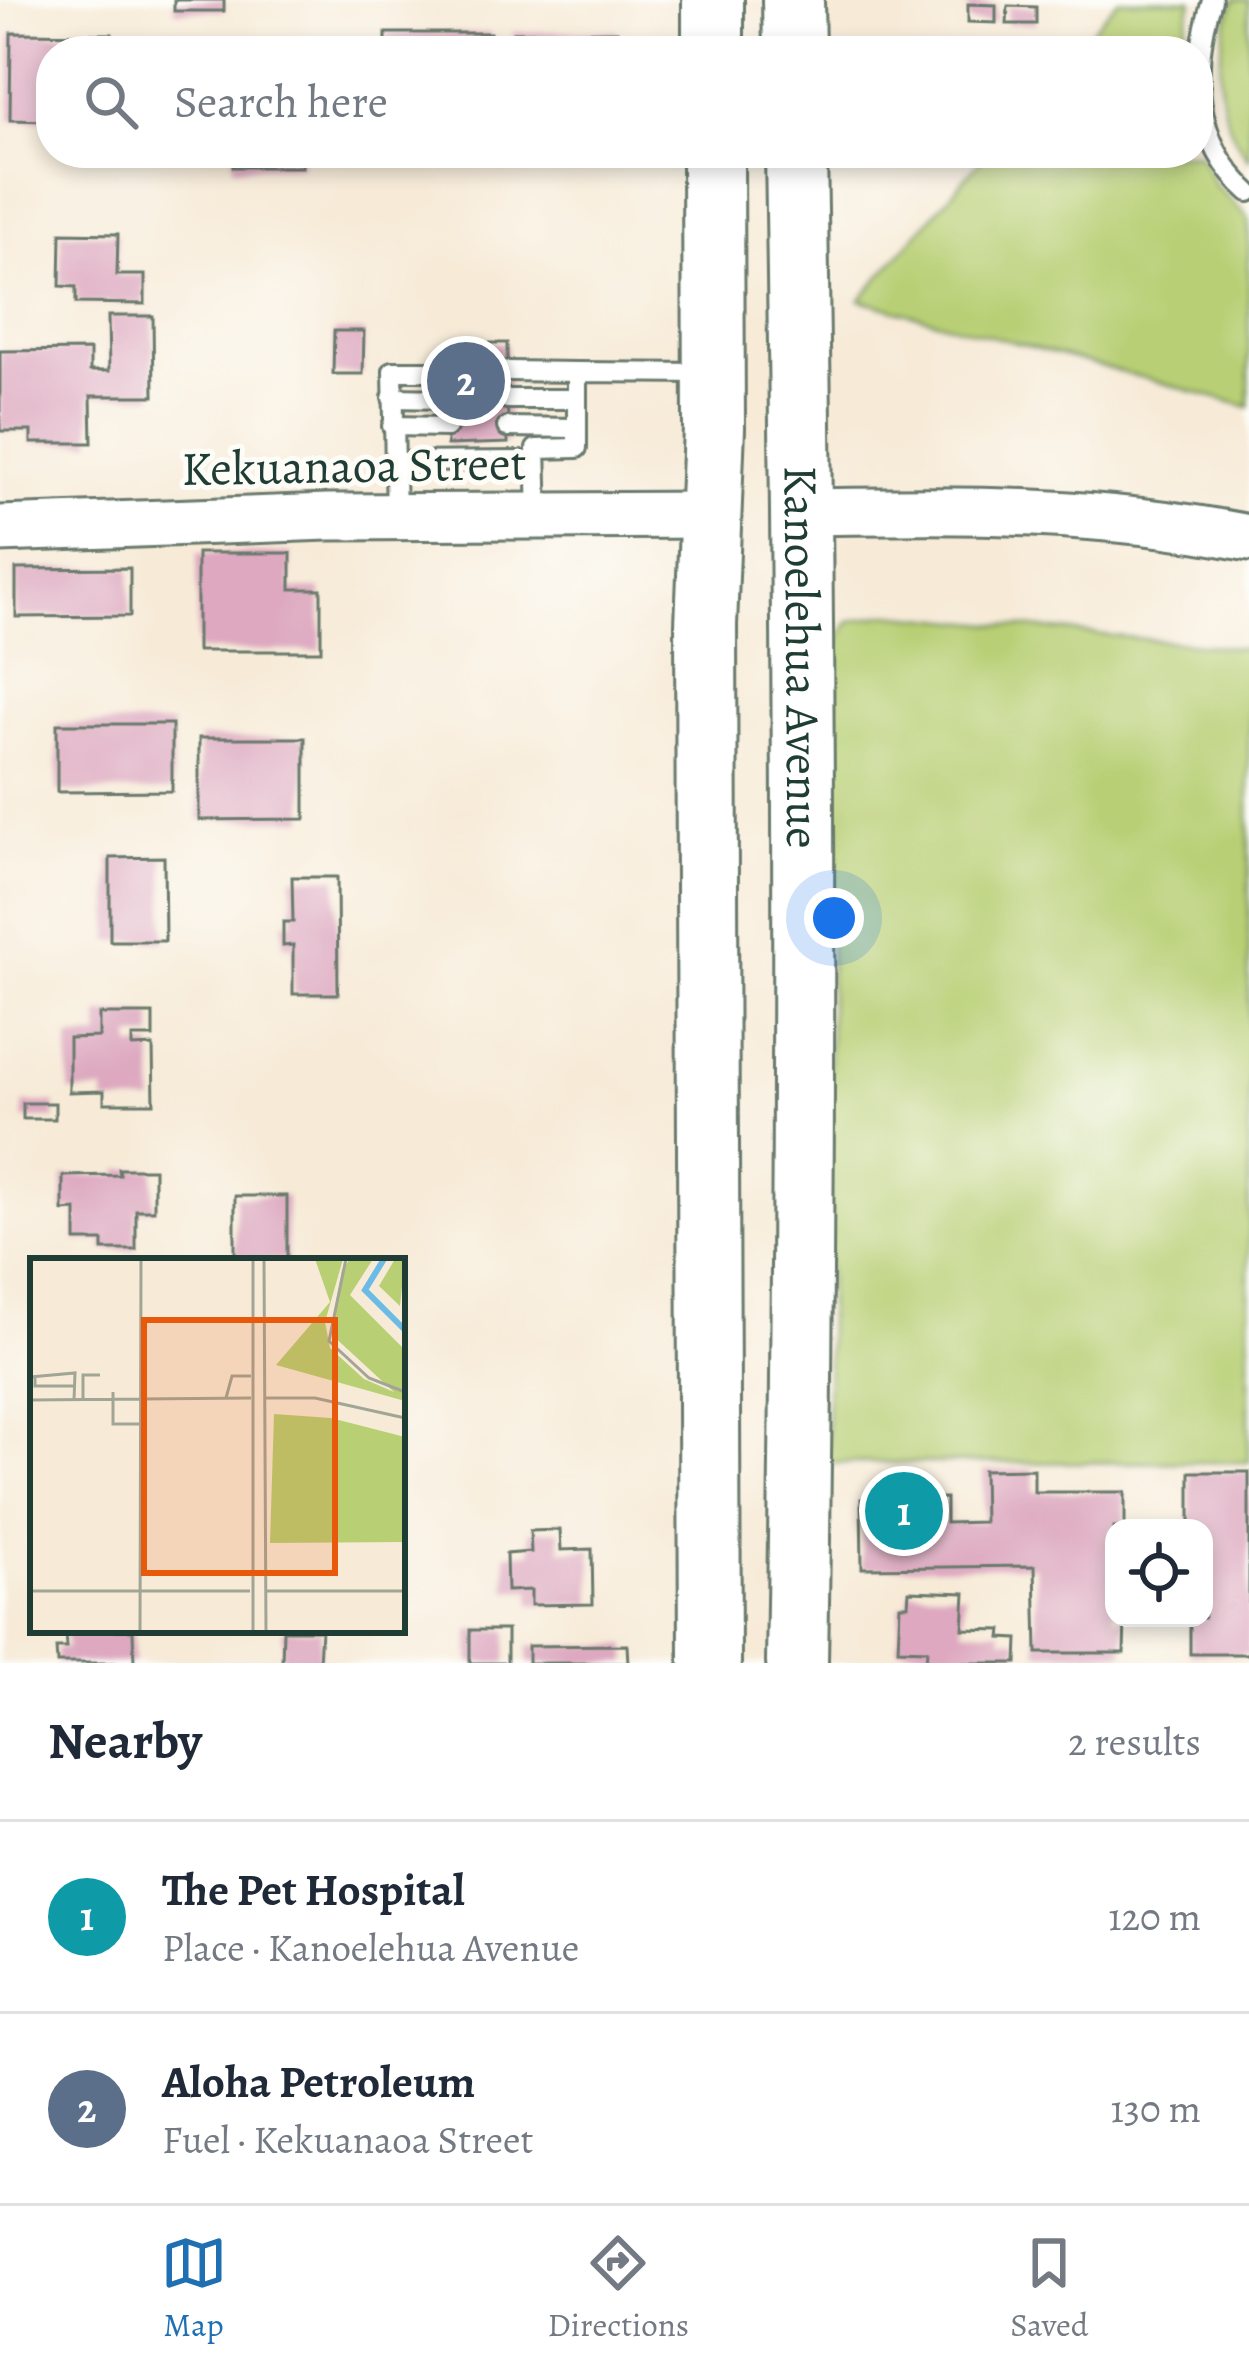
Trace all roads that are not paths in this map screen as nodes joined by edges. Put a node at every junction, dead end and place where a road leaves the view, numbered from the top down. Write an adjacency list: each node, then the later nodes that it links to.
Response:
1 (713, 0): 4 (highway)
2 (793, 0): 5 (highway)
3 (1212, 0): 6 (lane)
4 (713, 36)
5 (794, 36)
6 (1201, 36)
7 (1213, 140): 10 (lane)
8 (713, 168): 14 (highway, Kanoelehua Avenue)
9 (796, 168): 25 (highway, Kanoelehua Avenue)
10 (1249, 192)
11 (447, 371): 15 (lane)
12 (507, 371): 13 (lane)
13 (577, 372): 14 (lane); 18 (lane)
14 (714, 373): 26 (highway, Kanoelehua Avenue)
15 (392, 398): 16 (lane); 19 (lane)
16 (447, 399)
17 (507, 399): 18 (lane)
18 (577, 399): 22 (lane)
19 (392, 426): 20 (lane); 24 (lane)
20 (447, 427)
21 (507, 427): 22 (lane)
22 (576, 428): 23 (lane)
23 (536, 461): 24 (lane); 27 (lane)
24 (392, 462): 28 (lane)
25 (801, 512): 26 (highway); 30 (street); 32 (highway, Kanoelehua Avenue)
26 (711, 515): 27 (street, Kekuanaoa Street); 31 (highway, Kanoelehua Avenue)
27 (538, 516): 28 (street, Kekuanaoa Street)
28 (396, 518): 29 (street, Kekuanaoa Street)
29 (0, 530)
30 (1249, 538)
31 (710, 1663)
32 (796, 1663)

